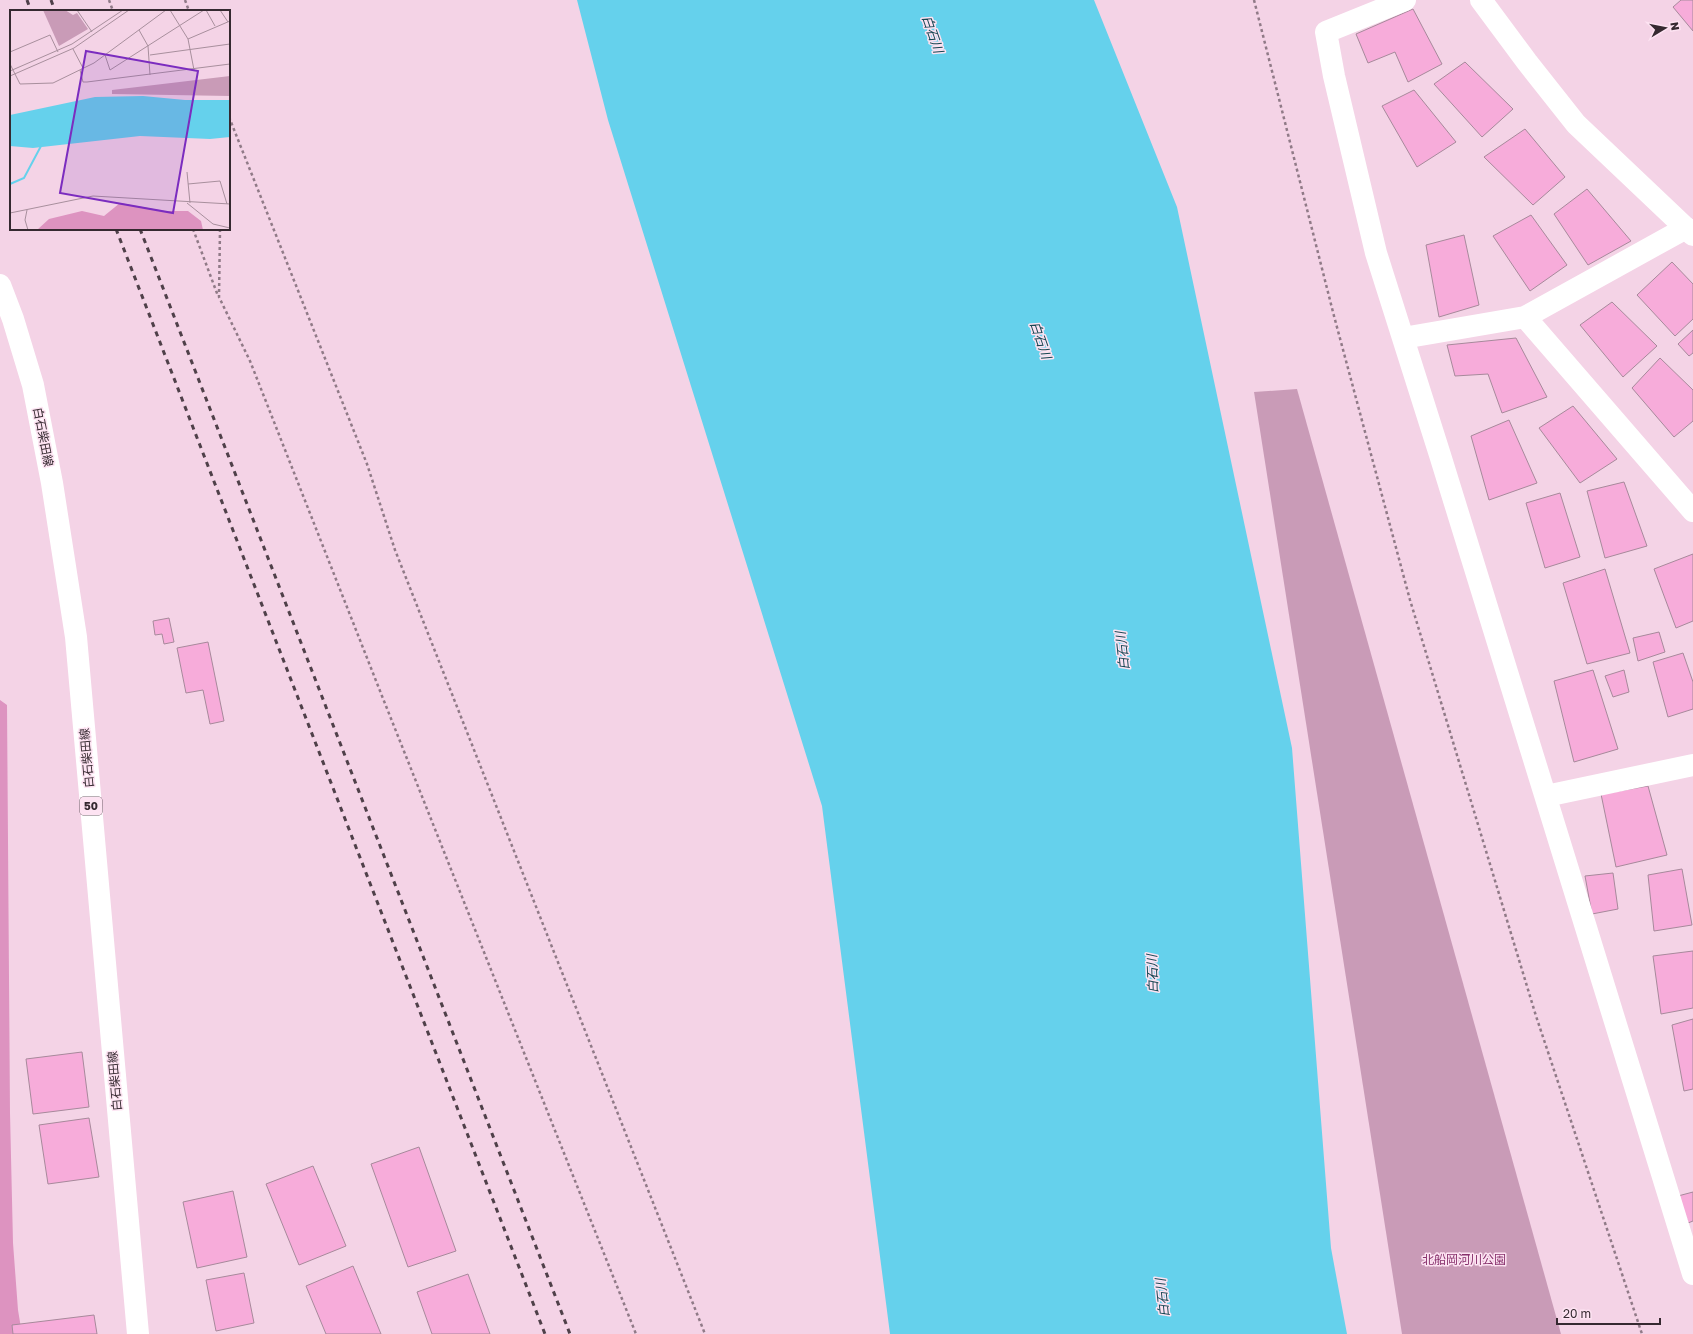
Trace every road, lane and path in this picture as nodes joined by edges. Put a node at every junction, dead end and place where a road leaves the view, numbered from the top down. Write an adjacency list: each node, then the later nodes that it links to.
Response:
1 (109, 0): 6 (path)
2 (186, 0): 7 (path)
3 (1254, 0): 23 (path)
4 (1404, 0): 15 (street)
5 (1488, 2): 11 (street)
6 (113, 10)
7 (189, 10)
8 (230, 120): 22 (path)
9 (193, 230): 13 (path)
10 (220, 230): 13 (path)
11 (1689, 232): 14 (street)
12 (0, 285): 20 (street, 白石柴田線 / 50)
13 (218, 298): 21 (path)
14 (1526, 316): 15 (street); 16 (street)
15 (1403, 338): 18 (street)
16 (1693, 512)
17 (1693, 765): 18 (street)
18 (1546, 796): 19 (street)
19 (1693, 1274)
20 (138, 1334)
21 (636, 1334)
22 (705, 1334)
23 (1642, 1334)

